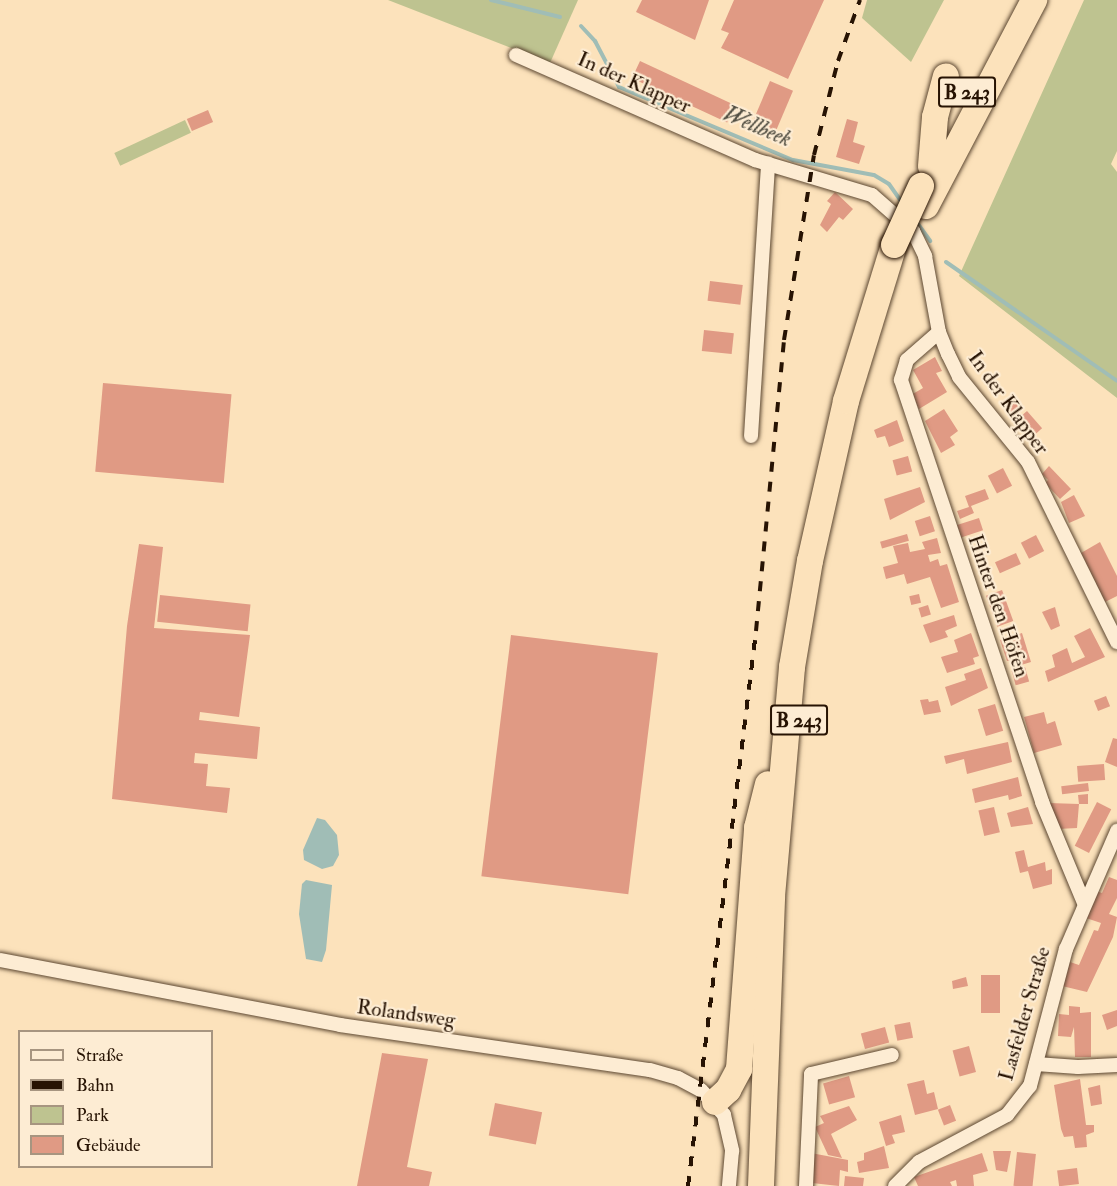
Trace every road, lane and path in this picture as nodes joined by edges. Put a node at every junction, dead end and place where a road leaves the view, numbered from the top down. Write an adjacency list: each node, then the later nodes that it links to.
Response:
1 (1017, 0): 7 (highway, B 243)
2 (1034, 0): 7 (highway, B 243)
3 (516, 55): 6 (street, In der Klapper)
4 (946, 76): 7 (highway)
5 (986, 122): 7 (highway)
6 (768, 164): 9 (street, In der Klapper); 10 (street)
7 (931, 181): 8 (highway, B 243)
8 (898, 255): 12 (highway, B 243); 22 (highway, B 243)
9 (939, 332): 11 (street, In der Klapper); 14 (street, Hinter den Höfen)
10 (751, 436)
11 (1117, 642)
12 (782, 751): 19 (highway); 21 (highway, B 243)
13 (1117, 831): 14 (street, Lasfelder Straße)
14 (1084, 903): 17 (street, Lasfelder Straße)
15 (0, 960): 19 (street, Rolandsweg)
16 (892, 1055): 23 (street)
17 (1036, 1064): 18 (street); 24 (street, Lasfelder Straße)
18 (1117, 1065)
19 (715, 1102): 20 (street)
20 (729, 1186)
21 (761, 1186)
22 (775, 1186)
23 (806, 1186)
24 (895, 1186)

